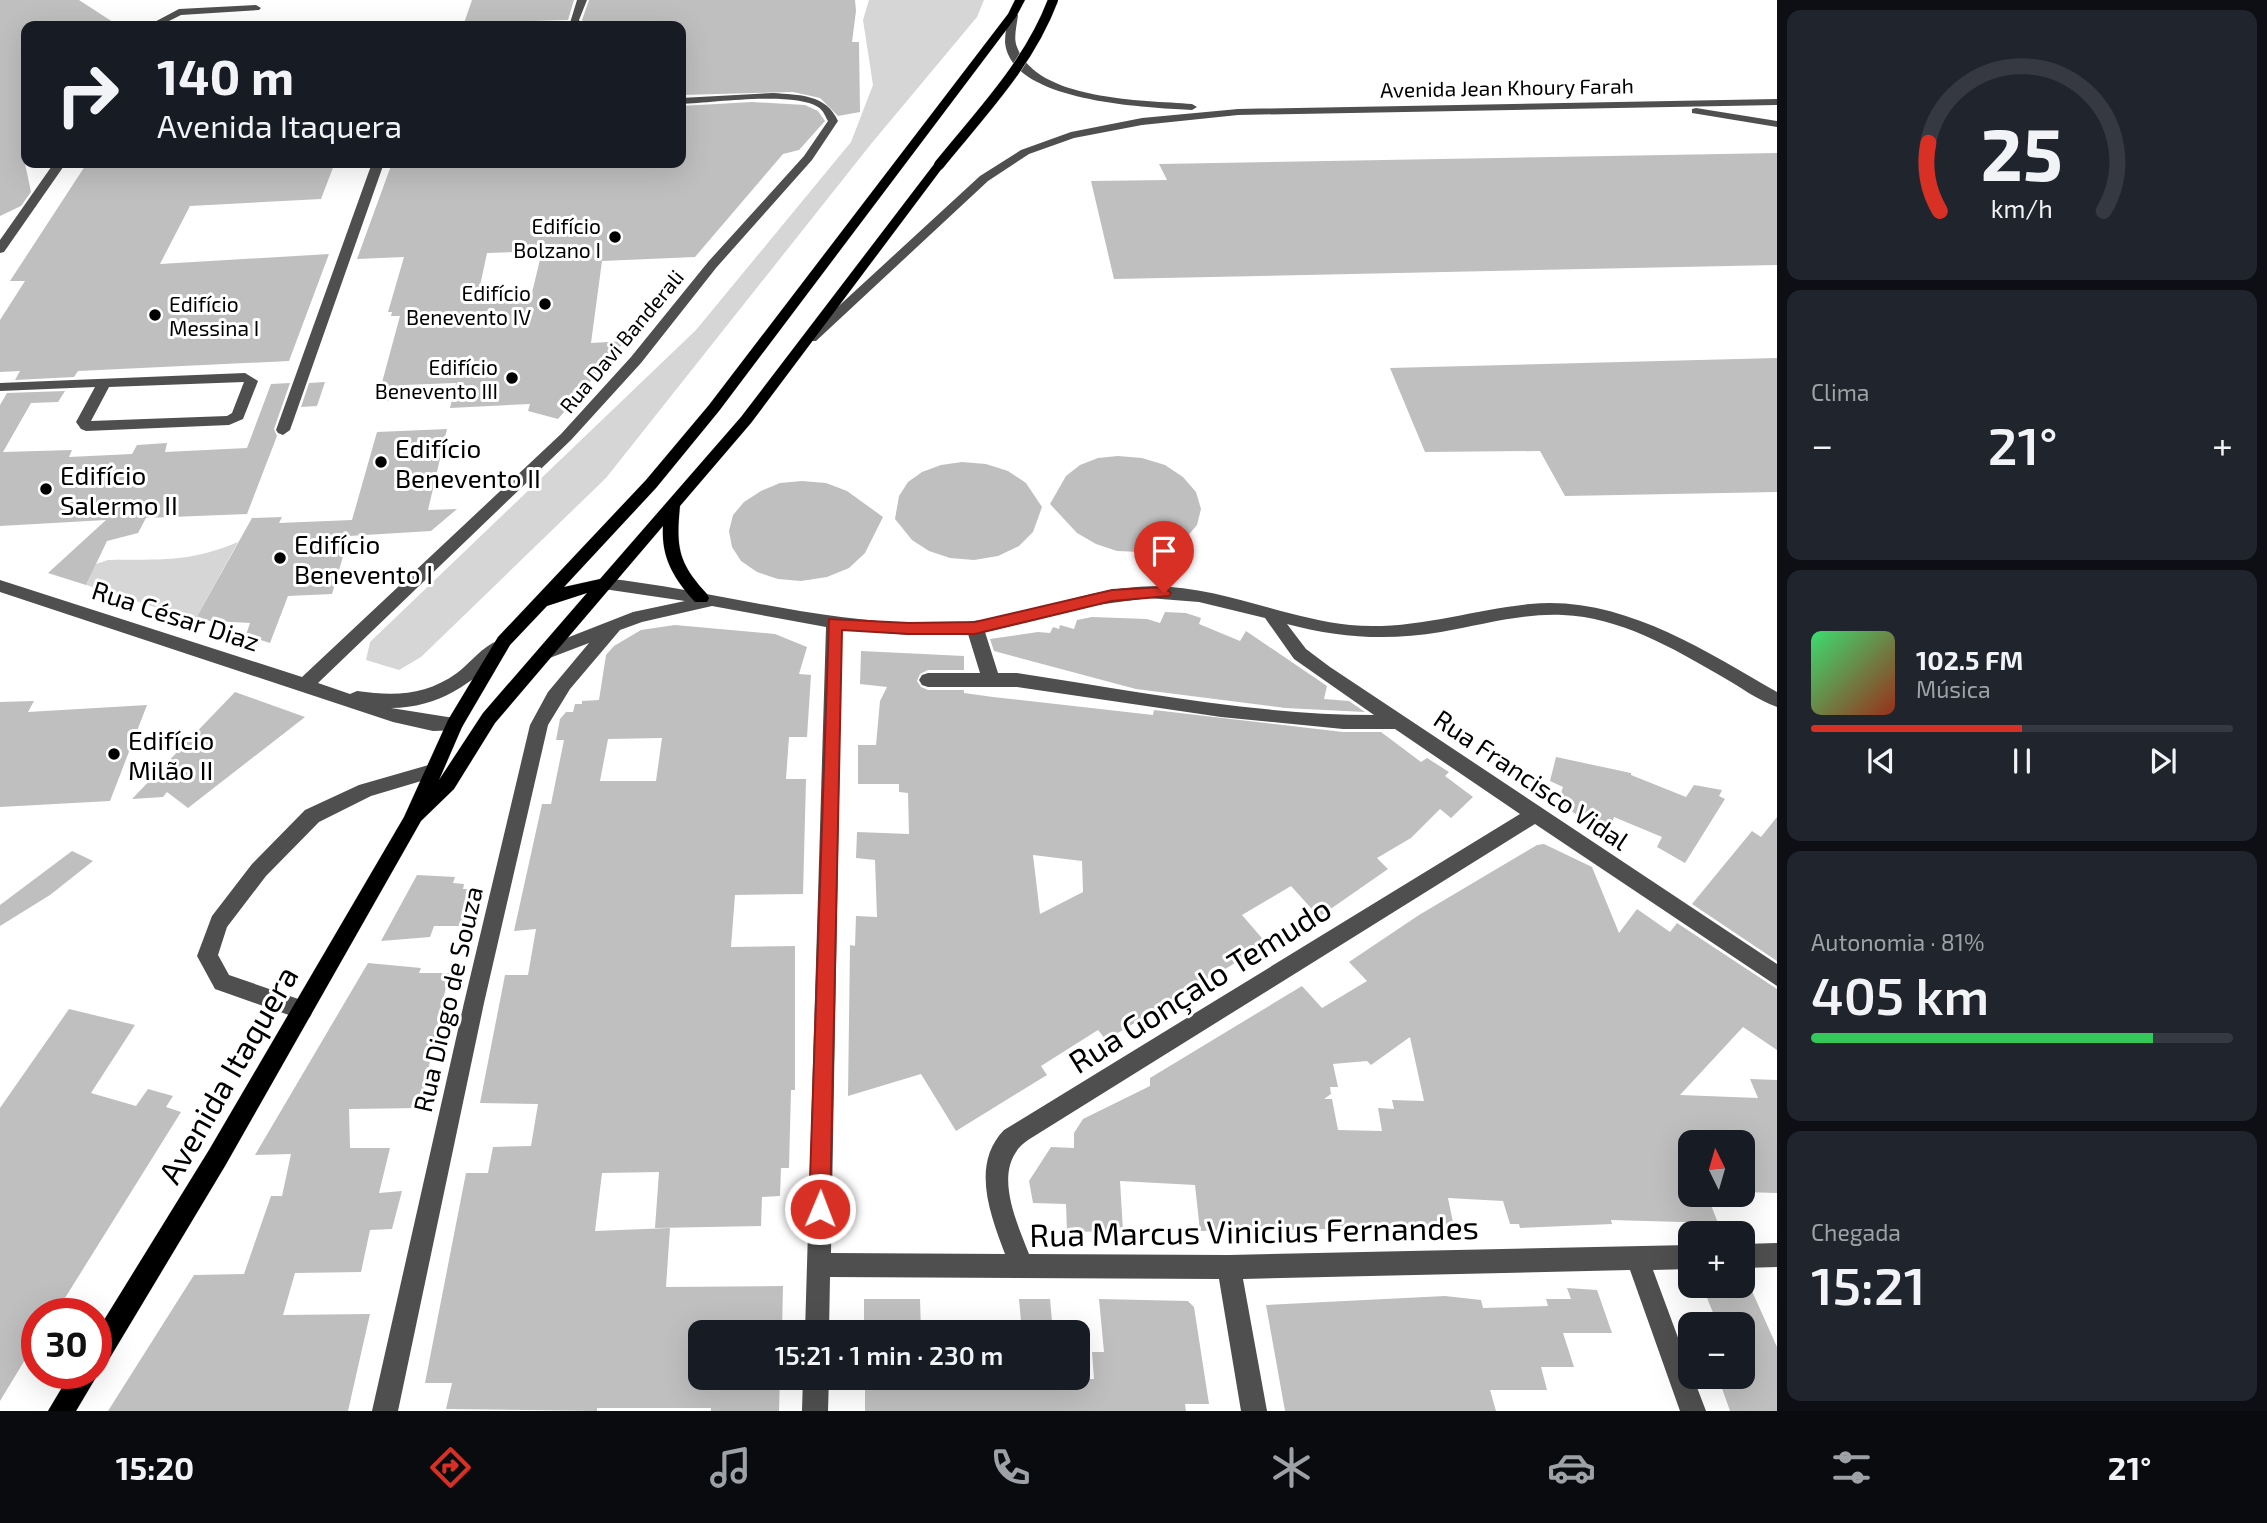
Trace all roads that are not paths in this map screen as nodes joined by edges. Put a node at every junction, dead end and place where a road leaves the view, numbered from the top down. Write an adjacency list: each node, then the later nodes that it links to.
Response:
1 (582, 0): 7 (street)
2 (1020, 0): 5 (main road, Avenida Itaquera)
3 (1053, 0): 18 (main road, bridge)
4 (256, 8): 6 (street)
5 (1013, 15): 11 (street, Avenida Jean Khoury Farah); 26 (main road, Avenida Itaquera)
6 (162, 21)
7 (574, 21)
8 (686, 101): 35 (street, Rua Davi Banderali)
9 (1777, 102): 10 (street, Avenida Jean Khoury Farah)
10 (1640, 104): 11 (street, Avenida Jean Khoury Farah); 12 (street)
11 (1238, 112): 18 (street, Avenida Jean Khoury Farah)
12 (1777, 124)
13 (56, 168): 15 (street)
14 (376, 168): 21 (street)
15 (17, 224): 16 (street); 17 (street)
16 (0, 225)
17 (0, 248)
18 (811, 338): 22 (main road)
19 (104, 383): 19 (street); 20 (street)
20 (0, 387)
21 (283, 430)
22 (673, 504): 23 (main road); 25 (main road)
23 (603, 584): 25 (street, Avenida Itaquera); 26 (main road); 32 (main road)
24 (0, 586): 35 (street, Rua César Diaz)
25 (709, 600): 28 (street, Avenida Itaquera); 29 (street, Avenida Itaquera)
26 (537, 605): 31 (main road, Avenida Itaquera)
27 (1270, 614): 30 (street, Avenida Itaquera); 37 (street, Avenida Itaquera); 39 (street, Rua Francisco Vidal)
28 (834, 623): 30 (street, Avenida Itaquera); 50 (street)
29 (616, 624): 32 (street, Avenida Itaquera); 58 (street, Rua Diogo de Souza)
30 (975, 628): 34 (street)
31 (504, 641): 36 (street, Rua César Diaz); 40 (main road, Avenida Itaquera)
32 (547, 653): 38 (main road, Avenida Itaquera)
33 (928, 680): 34 (street)
34 (991, 680): 39 (street)
35 (305, 685): 36 (street, Rua César Diaz)
36 (337, 695): 40 (street, Rua César Diaz)
37 (1777, 700)
38 (489, 718): 40 (main road); 43 (main road, Avenida Itaquera)
39 (1400, 722): 42 (street, Rua Francisco Vidal)
40 (454, 725): 41 (main road, Avenida Itaquera)
41 (432, 771): 43 (main road, Avenida Itaquera); 45 (street)
42 (1537, 813): 44 (street, Rua Francisco Vidal); 51 (street, Rua Gonçalo Temudo)
43 (412, 821): 45 (main road, Avenida Itaquera)
44 (1777, 976)
45 (303, 1010): 54 (main road, Avenida Itaquera)
46 (1777, 1255): 47 (street)
47 (1755, 1256)
48 (1678, 1257): 49 (street, Rua Marcus Vinicius Fernandes)
49 (1637, 1258): 52 (street, Rua Marcus Vinicius Fernandes); 61 (street)
50 (818, 1265): 51 (street, Rua Marcus Vinicius Fernandes); 53 (street)
51 (1021, 1266): 52 (street, Rua Marcus Vinicius Fernandes)
52 (1229, 1267): 60 (street)
53 (817, 1320)
54 (112, 1331)
55 (75, 1389): 57 (main road)
56 (816, 1390): 59 (street)
57 (61, 1411)
58 (385, 1411)
59 (816, 1411)
60 (1254, 1411)
61 (1693, 1411)

